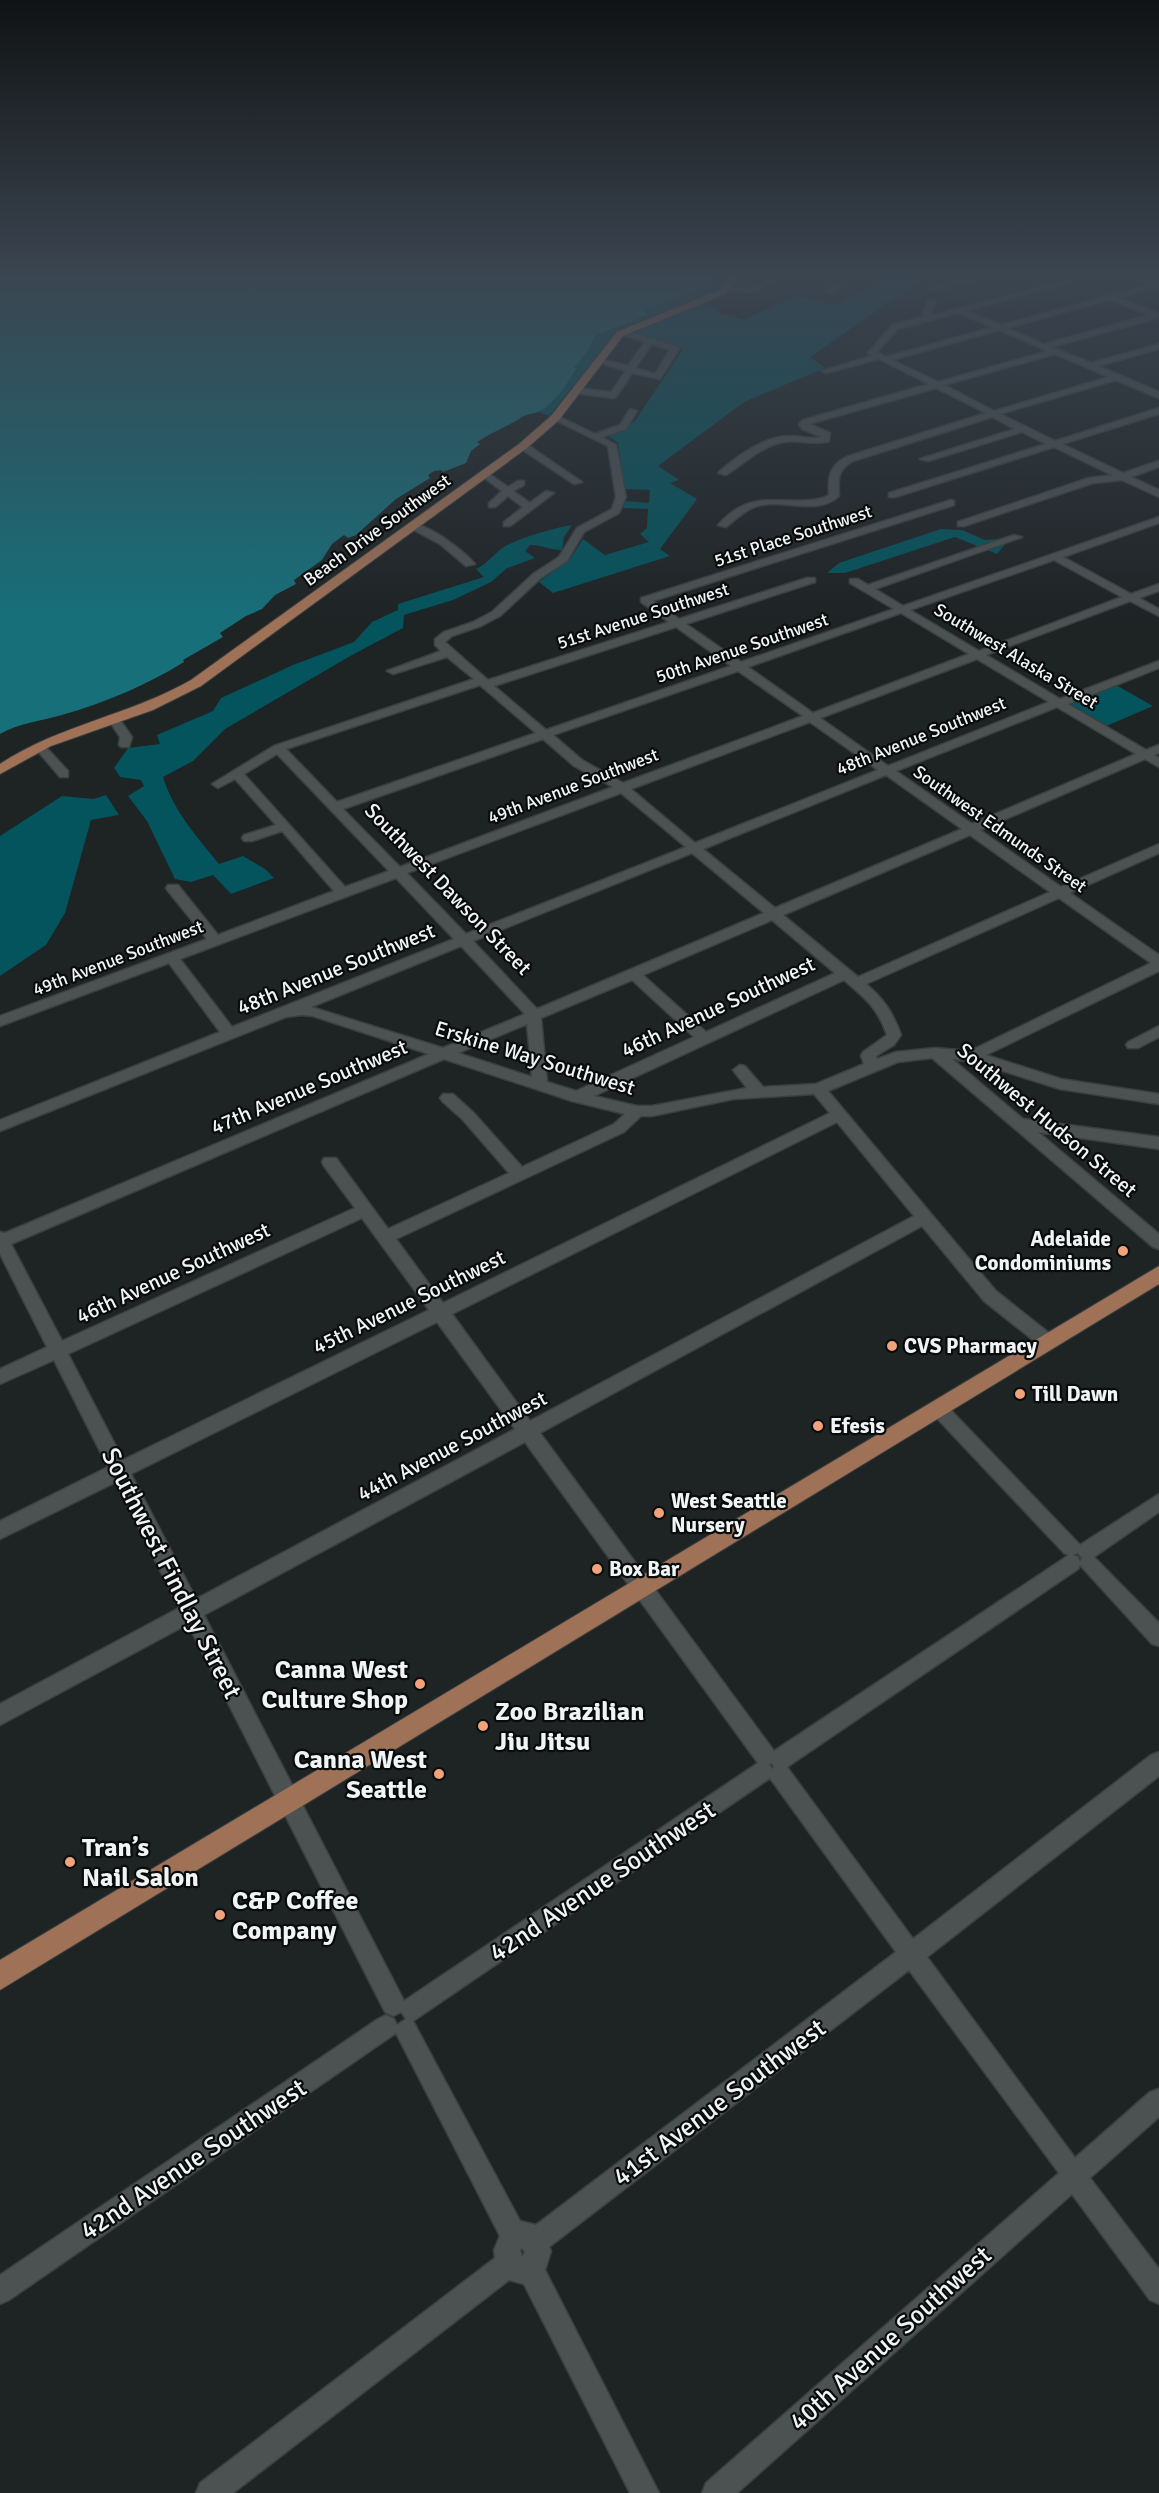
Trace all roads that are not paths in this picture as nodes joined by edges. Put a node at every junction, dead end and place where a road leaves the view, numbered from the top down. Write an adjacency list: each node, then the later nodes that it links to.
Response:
1 (616, 390): 5 (street)
2 (918, 390): 18 (street)
3 (947, 390): 10 (street)
4 (1072, 390): 10 (street)
5 (577, 391): 11 (main road, Beach Drive Southwest)
6 (1148, 391): 7 (street)
7 (1159, 396)
8 (633, 411): 13 (street)
9 (1159, 411): 14 (street)
10 (994, 414): 12 (street); 35 (street)
11 (555, 418): 13 (street); 15 (main road, Beach Drive Southwest)
12 (1023, 429): 14 (street); 16 (street)
13 (596, 436): 49 (street)
14 (1053, 444): 20 (street); 23 (street)
15 (523, 446): 19 (main road, Beach Drive Southwest); 21 (street)
16 (925, 459)
17 (1159, 464): 20 (street)
18 (723, 473)
19 (485, 474): 24 (street); 36 (main road, Beach Drive Southwest)
20 (1122, 477): 26 (street); 31 (street)
21 (577, 482)
22 (521, 483): 24 (street)
23 (925, 484): 27 (street); 30 (street)
24 (508, 491): 28 (street); 29 (street)
25 (549, 493): 29 (street)
26 (1159, 494)
27 (892, 495)
28 (492, 505)
29 (529, 507): 33 (street)
30 (960, 507): 31 (street); 45 (street, 51st Place Southwest)
31 (990, 514): 34 (street)
32 (1159, 520): 38 (street, 50th Avenue Southwest)
33 (507, 524)
34 (961, 524)
35 (723, 525)
36 (413, 526): 39 (street); 57 (main road, Beach Drive Southwest)
37 (1017, 537): 43 (street)
38 (1054, 556): 44 (street); 46 (street, 50th Avenue Southwest)
39 (470, 564)
40 (812, 580): 48 (street, 51st Avenue Southwest)
41 (854, 580): 43 (street, Southwest Alaska Street)
42 (1159, 587): 44 (street, 49th Avenue Southwest)
43 (867, 589): 46 (street, Southwest Alaska Street)
44 (1131, 597): 47 (street); 50 (street, 49th Avenue Southwest)
45 (645, 600): 48 (street, Southwest Edmunds Street)
46 (904, 610): 50 (street, Southwest Alaska Street); 52 (street, 50th Avenue Southwest)
47 (1159, 612)
48 (675, 623): 52 (street, Southwest Edmunds Street); 54 (street, 51st Avenue Southwest)
49 (447, 653): 53 (street); 54 (street)
50 (979, 655): 55 (street, Southwest Alaska Street); 56 (street, 49th Avenue Southwest)
51 (1159, 664): 55 (street, 48th Avenue Southwest)
52 (738, 667): 56 (street, Southwest Edmunds Street); 58 (street, 50th Avenue Southwest)
53 (393, 671)
54 (482, 683): 58 (street); 61 (street, 51st Avenue Southwest)
55 (1058, 703): 63 (street, Southwest Alaska Street); 66 (street, 48th Avenue Southwest)
56 (810, 717): 66 (street, Southwest Edmunds Street); 70 (street, 49th Avenue Southwest)
57 (114, 719): 59 (street); 60 (main road, Beach Drive Southwest)
58 (543, 734): 70 (street); 71 (street, 50th Avenue Southwest)
59 (125, 745)
60 (40, 747): 65 (main road, Beach Drive Southwest); 68 (street)
61 (278, 748): 67 (street, 51st Avenue Southwest); 71 (street, Southwest Dawson Street)
62 (1159, 749): 63 (street, 47th Avenue Southwest)
63 (1145, 755): 64 (street, Southwest Alaska Street); 73 (street, 47th Avenue Southwest)
64 (1159, 763)
65 (0, 770)
66 (885, 771): 73 (street, Southwest Edmunds Street); 75 (street, 48th Avenue Southwest)
67 (237, 772): 69 (street, 51st Avenue Southwest); 72 (street)
68 (64, 774)
69 (218, 784)
70 (621, 787): 75 (street); 77 (street, 49th Avenue Southwest)
71 (336, 807): 77 (street, Southwest Dawson Street)
72 (285, 826): 74 (street); 79 (street)
73 (970, 830): 80 (street, Southwest Edmunds Street); 81 (street, 47th Avenue Southwest)
74 (248, 838)
75 (693, 847): 81 (street); 83 (street, 48th Avenue Southwest)
76 (1159, 848): 80 (street, 46th Avenue Southwest)
77 (398, 872): 79 (street, 49th Avenue Southwest); 83 (street, Southwest Dawson Street)
78 (173, 888): 82 (street)
79 (343, 892): 82 (street, 49th Avenue Southwest)
80 (1059, 893): 85 (street, Southwest Edmunds Street); 87 (street, 46th Avenue Southwest)
81 (773, 914): 86 (street, 47th Avenue Southwest); 87 (street)
82 (215, 940): 84 (street, 49th Avenue Southwest)
83 (464, 940): 88 (street, 48th Avenue Southwest); 89 (street, Southwest Dawson Street)
84 (172, 957): 90 (street, 49th Avenue Southwest); 92 (street)
85 (1159, 964): 97 (street)
86 (634, 974): 89 (street, 47th Avenue Southwest); 93 (street)
87 (851, 979): 93 (street, 46th Avenue Southwest); 98 (street)
88 (286, 1012): 92 (street, 48th Avenue Southwest); 95 (street, Erskine Way Southwest)
89 (533, 1015): 95 (street, 47th Avenue Southwest); 100 (street)
90 (0, 1021)
91 (1159, 1031): 94 (street)
92 (229, 1034): 109 (street, 48th Avenue Southwest)
93 (704, 1038): 103 (street, 46th Avenue Southwest)
94 (1133, 1045)
95 (444, 1053): 100 (street, Erskine Way Southwest); 116 (street, 47th Avenue Southwest)
96 (935, 1053): 97 (street, Erskine Way Southwest); 98 (street, Erskine Way Southwest); 108 (street, Southwest Hudson Street)
97 (972, 1056): 105 (street, Erskine Way Southwest)
98 (872, 1065): 101 (street, Erskine Way Southwest)
99 (740, 1070): 102 (street)
100 (540, 1085): 103 (street, Erskine Way Southwest)
101 (818, 1089): 102 (street, Erskine Way Southwest); 107 (street)
102 (759, 1092): 106 (street, Erskine Way Southwest)
103 (577, 1097): 106 (street, Erskine Way Southwest)
104 (448, 1098): 112 (street)
105 (1159, 1099)
106 (638, 1111): 112 (street)
107 (839, 1115): 114 (street); 119 (street, 45th Avenue Southwest)
108 (1019, 1124): 110 (street); 117 (street, Southwest Hudson Street)
109 (0, 1126)
110 (1159, 1143)
111 (330, 1162): 113 (street)
112 (520, 1175): 115 (street)
113 (365, 1210): 115 (street); 121 (street, 46th Avenue Southwest)
114 (925, 1216): 120 (street); 124 (street, 44th Avenue Southwest)
115 (385, 1238): 119 (street)
116 (1, 1240): 121 (street, Southwest Findlay Street)
117 (1159, 1243)
118 (1159, 1274): 120 (main road)
119 (440, 1312): 124 (street); 125 (street, 45th Avenue Southwest)
120 (1048, 1342): 123 (main road)
121 (58, 1350): 122 (street, 46th Avenue Southwest); 125 (street, Southwest Findlay Street)
122 (0, 1377)
123 (939, 1409): 128 (street); 129 (main road)
124 (526, 1431): 129 (street); 130 (street, 44th Avenue Southwest)
125 (120, 1472): 127 (street, 45th Avenue Southwest); 130 (street, Southwest Findlay Street)
126 (1159, 1502): 128 (street, 42nd Avenue Southwest)
127 (0, 1530)
128 (1079, 1556): 131 (street); 134 (street, 42nd Avenue Southwest)
129 (641, 1587): 134 (street); 135 (main road)
130 (192, 1612): 132 (street, 44th Avenue Southwest); 135 (street, Southwest Findlay Street)
131 (1159, 1637)
132 (0, 1715)
133 (1159, 1763): 136 (street, 41st Avenue Southwest)
134 (772, 1765): 136 (street); 138 (street, 42nd Avenue Southwest)
135 (288, 1800): 137 (main road); 138 (street, Southwest Findlay Street)
136 (911, 1954): 140 (street); 141 (street, 41st Avenue Southwest)
137 (0, 1976)
138 (400, 2018): 141 (street, Southwest Findlay Street); 142 (street, 42nd Avenue Southwest)
139 (1159, 2100): 140 (street, 40th Avenue Southwest)
140 (1074, 2175): 143 (street); 146 (street, 40th Avenue Southwest)
141 (522, 2253): 144 (street, 41st Avenue Southwest); 145 (street, Southwest Findlay Street)
142 (0, 2291)
143 (1159, 2291)
144 (210, 2493)
145 (645, 2493)
146 (716, 2493)

